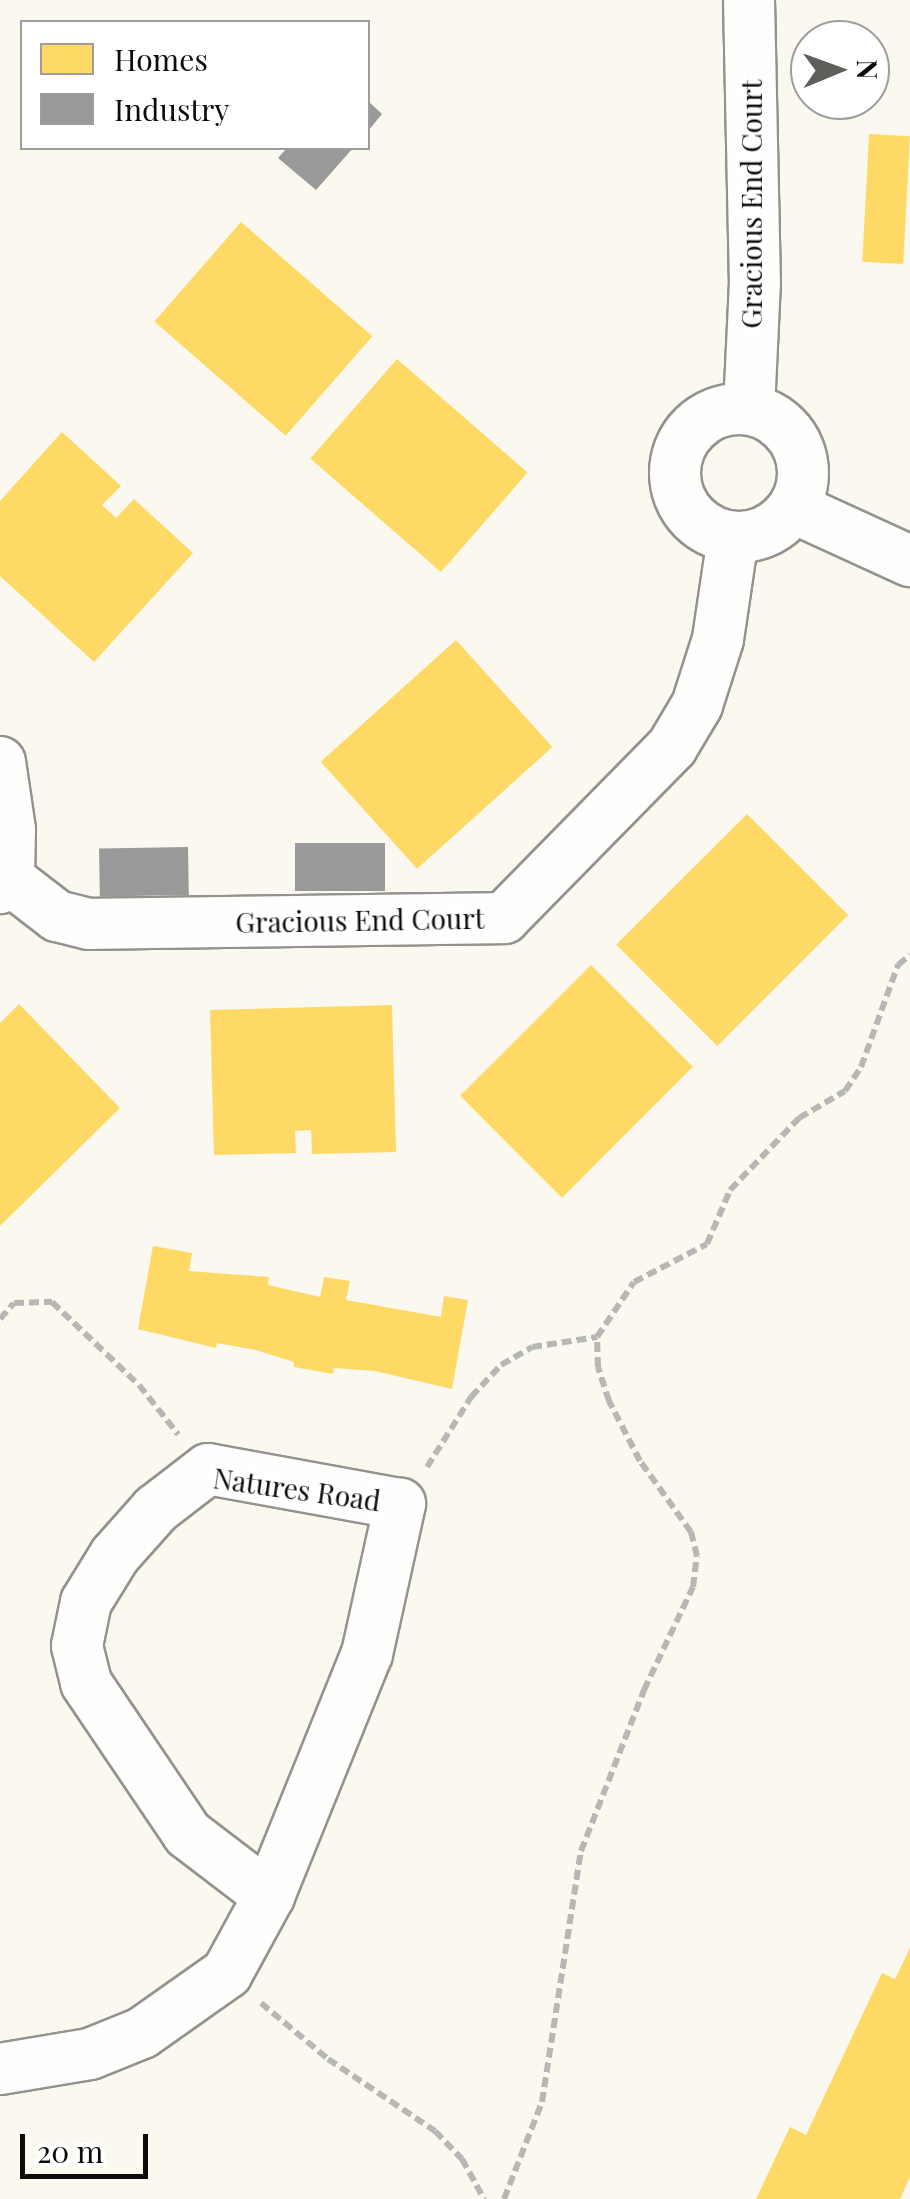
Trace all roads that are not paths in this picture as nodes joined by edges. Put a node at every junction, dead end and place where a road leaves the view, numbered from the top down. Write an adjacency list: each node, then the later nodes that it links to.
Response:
1 (748, 0): 2 (street, Gracious End Court)
2 (749, 408): 3 (street); 4 (street)
3 (794, 508): 4 (street); 5 (street)
4 (733, 538): 7 (street, Gracious End Court)
5 (910, 561)
6 (0, 762): 7 (street, Gracious End Court)
7 (5, 883)
8 (269, 1896): 8 (street, Natures Road); 9 (street, Natures Road)
9 (0, 2069)

